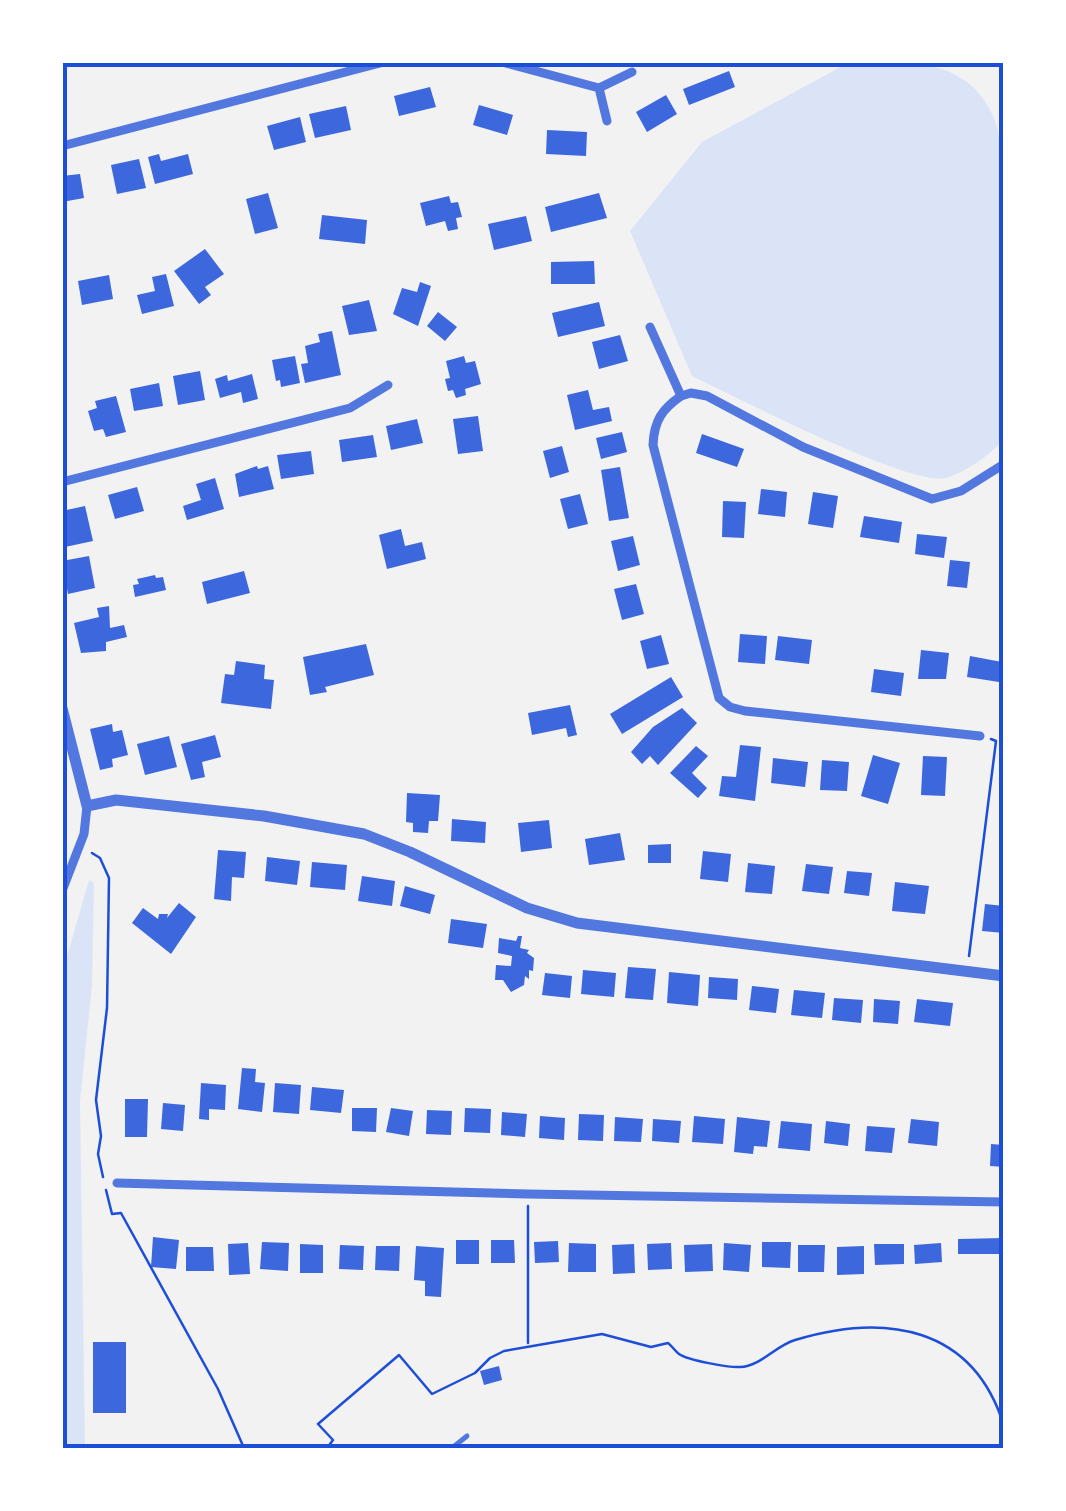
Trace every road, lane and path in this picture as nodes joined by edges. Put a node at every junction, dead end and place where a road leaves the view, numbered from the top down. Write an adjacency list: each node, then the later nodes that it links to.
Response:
1 (384, 62): 6 (street)
2 (502, 62): 4 (street)
3 (632, 72): 4 (street)
4 (599, 88): 5 (street)
5 (607, 120)
6 (62, 146)
7 (650, 328): 9 (street)
8 (388, 384): 11 (street)
9 (682, 396): 10 (street); 13 (street)
10 (1004, 464)
11 (62, 482)
12 (62, 708): 14 (street)
13 (980, 736): 17 (path)
14 (87, 806): 16 (street); 18 (street)
15 (91, 852): 25 (path)
16 (62, 890)
17 (972, 965)
18 (1004, 976)
19 (117, 1184): 20 (street)
20 (528, 1194): 21 (street); 22 (path)
21 (1004, 1202)
22 (528, 1344): 23 (path); 26 (path)
23 (1004, 1426)
24 (467, 1436): 27 (lane)
25 (244, 1448)
26 (327, 1448)
27 (452, 1448)

